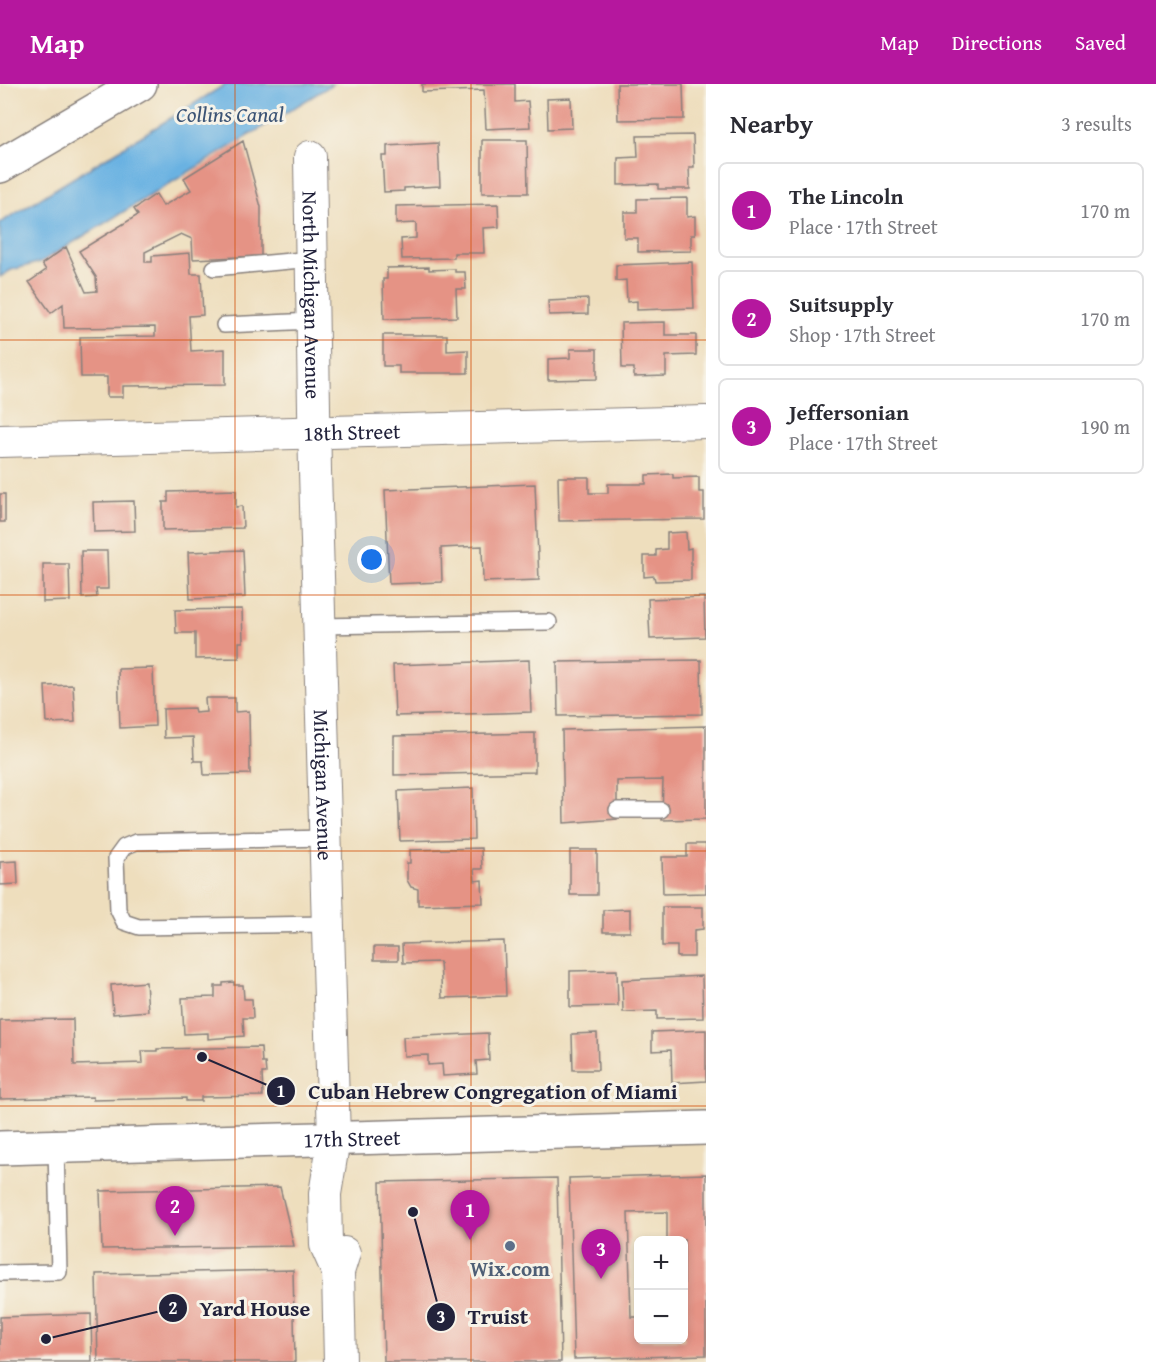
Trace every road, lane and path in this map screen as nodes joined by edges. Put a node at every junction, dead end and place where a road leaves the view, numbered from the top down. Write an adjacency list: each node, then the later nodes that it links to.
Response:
1 (140, 84): 3 (street)
2 (310, 157): 4 (street, North Michigan Avenue)
3 (0, 166)
4 (312, 259): 5 (lane); 6 (street, North Michigan Avenue)
5 (214, 268)
6 (313, 321): 7 (lane); 9 (street, North Michigan Avenue)
7 (224, 325)
8 (706, 422): 9 (street, 18th Street)
9 (314, 433): 10 (street, 18th Street); 12 (street, Michigan Avenue)
10 (0, 441)
11 (549, 622): 12 (lane)
12 (319, 626): 15 (street, Michigan Avenue)
13 (617, 810): 14 (lane)
14 (661, 810)
15 (325, 838): 16 (street, Michigan Avenue); 16 (lane)
16 (327, 924): 18 (street, Michigan Avenue)
17 (706, 1128): 18 (street, 17th Street)
18 (334, 1139): 19 (street, 17th Street); 22 (street, Michigan Avenue)
19 (56, 1147): 20 (street, 17th Street); 21 (lane)
20 (0, 1148)
21 (0, 1273)
22 (340, 1362)

